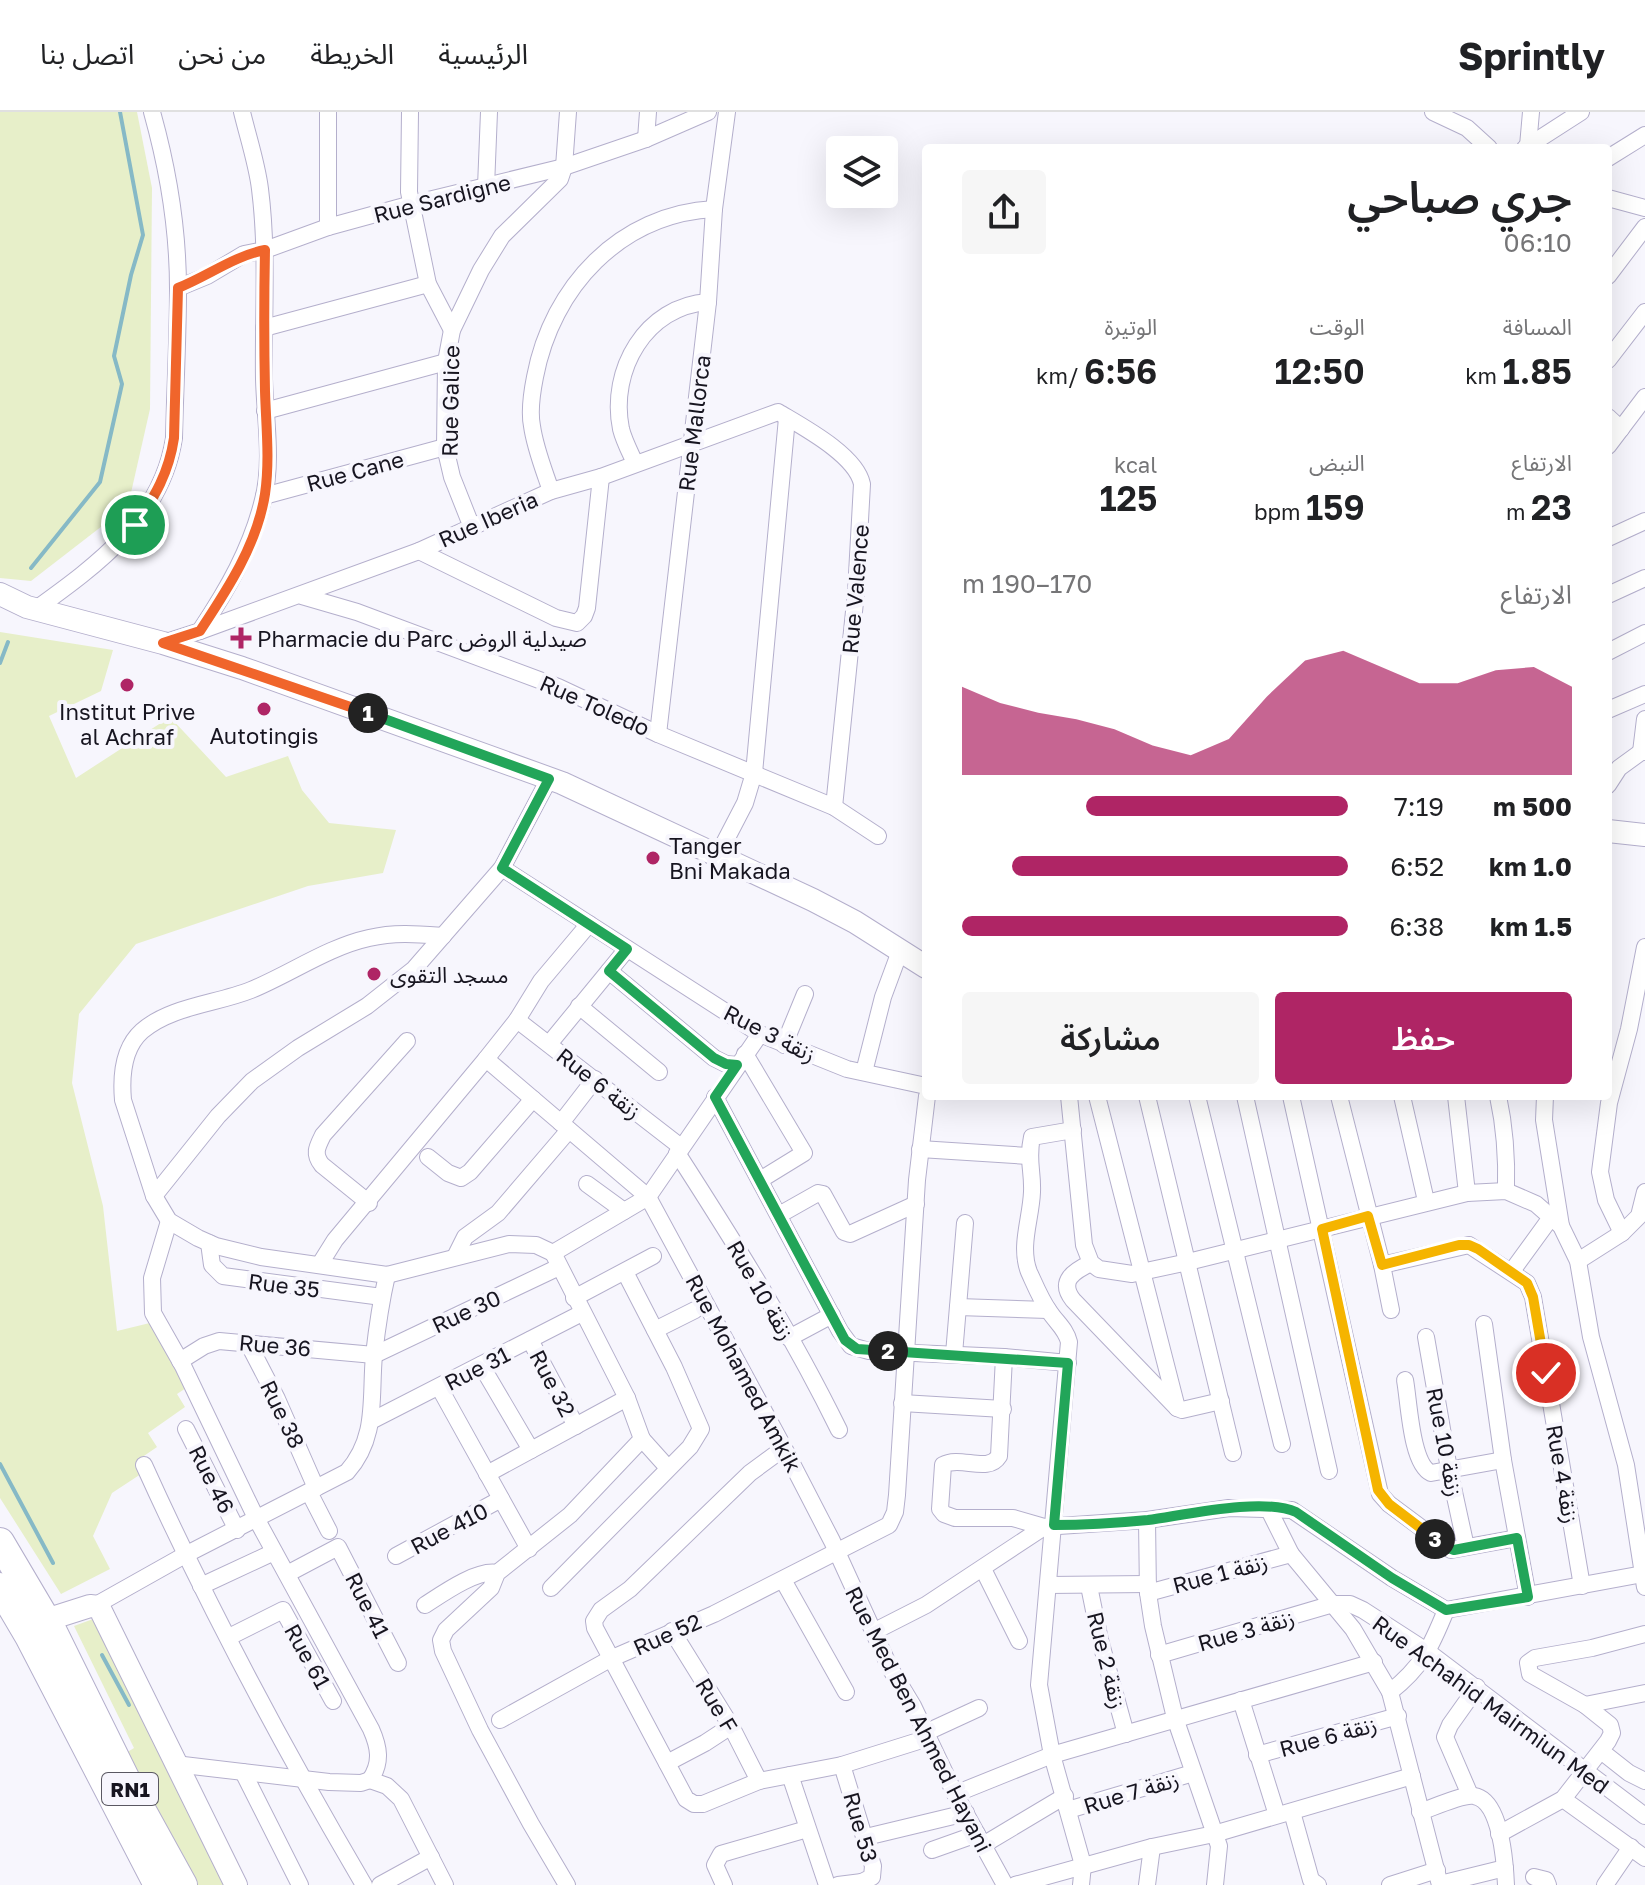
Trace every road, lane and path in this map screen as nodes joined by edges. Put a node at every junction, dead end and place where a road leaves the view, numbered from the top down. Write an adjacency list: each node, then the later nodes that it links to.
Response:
1 (152, 112): 32 (street)
2 (242, 112): 29 (street)
3 (328, 112): 27 (street)
4 (410, 112): 24 (street)
5 (489, 112): 22 (street)
6 (568, 112): 21 (street)
7 (648, 112): 14 (street)
8 (708, 112): 14 (street, Rue Sardigne)
9 (727, 112): 26 (street, Rue Mallorca)
10 (1433, 112): 15 (street)
11 (1531, 112): 16 (street)
12 (1581, 112): 17 (street)
13 (1645, 135): 18 (street)
14 (646, 139): 21 (street, Rue Sardigne)
15 (1485, 144)
16 (1527, 144)
17 (1532, 144)
18 (1624, 148): 19 (street); 20 (street)
19 (1645, 155)
20 (1612, 156)
21 (564, 167): 22 (street, Rue Sardigne); 36 (street, Rue Galice)
22 (486, 187): 24 (street, Rue Sardigne)
23 (1612, 199): 25 (street)
24 (412, 204): 27 (street, Rue Sardigne); 31 (street)
25 (1645, 208)
26 (714, 209): 33 (street, Rue Mallorca); 49 (street)
27 (328, 227): 29 (street, Rue Sardigne)
28 (1645, 227): 30 (street)
29 (265, 250): 32 (street, Rue Sardigne); 35 (street)
30 (1612, 271)
31 (428, 284): 35 (street); 36 (street)
32 (178, 288): 59 (street)
33 (708, 302): 45 (street, Rue Mallorca); 47 (street)
34 (1645, 312): 37 (street)
35 (264, 328): 40 (street)
36 (452, 330): 38 (street, Rue Galice)
37 (1612, 355)
38 (446, 362): 40 (street); 46 (street, Rue Galice)
39 (1645, 397): 43 (street)
40 (265, 411): 50 (street)
41 (782, 415): 45 (street, Rue Iberia); 70 (street); 73 (street, Rue Valence)
42 (1612, 421): 43 (street)
43 (1621, 429): 44 (street)
44 (1612, 441)
45 (693, 442): 47 (street, Rue Iberia); 68 (street, Rue Mallorca)
46 (445, 447): 50 (street, Rue Cane); 52 (street, Rue Galice)
47 (635, 463): 48 (street, Rue Iberia)
48 (601, 477): 49 (street, Rue Iberia); 54 (street)
49 (551, 491): 52 (street, Rue Iberia)
50 (264, 496): 61 (street)
51 (1645, 521): 53 (street)
52 (471, 525): 54 (street, Rue Iberia)
53 (1612, 536)
54 (419, 551): 58 (street, Rue Iberia)
55 (1645, 578): 56 (street)
56 (1612, 593)
57 (0, 594): 59 (main road)
58 (302, 596): 61 (street, Rue Iberia); 68 (street, Rue Toledo)
59 (31, 608): 60 (main road); 63 (main road)
60 (0, 612)
61 (200, 631): 63 (street, Rue Iberia)
62 (1645, 633): 64 (street)
63 (163, 643): 71 (main road)
64 (1612, 650)
65 (1645, 694): 66 (street)
66 (1612, 708)
67 (1645, 719): 69 (street)
68 (658, 734): 70 (street, Rue Toledo)
69 (1643, 752): 72 (street)
70 (754, 773): 73 (street, Rue Toledo); 77 (street)
71 (549, 779): 77 (main road); 78 (street)
72 (1612, 779)
73 (834, 807): 76 (street, Rue Toledo)
74 (1612, 831): 75 (main road)
75 (1645, 835)
76 (878, 836)
77 (718, 855): 83 (main road)
78 (502, 868): 79 (street, Rue 3 زنقة); 80 (street)
79 (589, 924): 82 (street, Rue 3 زنقة); 88 (street)
80 (443, 936): 126 (street); 126 (street)
81 (1645, 947): 99 (street)
82 (627, 949): 85 (street); 89 (street, Rue 3 زنقة)
83 (900, 951): 84 (main road); 96 (street)
84 (922, 965)
85 (609, 971): 87 (street); 94 (street)
86 (805, 994): 92 (street)
87 (579, 1006): 91 (street); 95 (street)
88 (517, 1020): 91 (street, Rue 6 زنقة); 93 (street)
89 (760, 1034): 92 (street, Rue 3 زنقة); 94 (street)
90 (407, 1041): 129 (street)
91 (549, 1044): 97 (street, Rue 6 زنقة)
92 (784, 1045): 96 (street, Rue 3 زنقة)
93 (486, 1059): 101 (street, Rue Mohamed Amkik); 129 (street)
94 (741, 1060): 100 (street); 121 (street)
95 (659, 1072)
96 (864, 1072): 98 (street, Rue 3 زنقة)
97 (595, 1079): 115 (street); 118 (street, Rue 6 زنقة)
98 (922, 1085)
99 (1612, 1092)
100 (715, 1097): 118 (street); 121 (street)
101 (533, 1099): 115 (street, Rue Mohamed Amkik); 120 (street)
102 (926, 1100): 117 (street)
103 (1069, 1100): 116 (street)
104 (1098, 1100): 150 (street)
105 (1148, 1100): 146 (street)
106 (1198, 1100): 141 (street)
107 (1246, 1100): 139 (street)
108 (1292, 1100): 137 (street)
109 (1340, 1100): 133 (street)
110 (1403, 1100): 128 (street)
111 (1456, 1100): 125 (street)
112 (1499, 1100): 123 (street)
113 (1545, 1100): 135 (street)
114 (1610, 1100): 138 (street)
115 (565, 1126): 127 (street, Rue Mohamed Amkik); 143 (street)
116 (1073, 1130): 119 (street); 147 (street)
117 (920, 1149): 119 (street); 130 (street)
118 (679, 1150): 127 (street); 164 (street, Rue 10 زنقة)
119 (1028, 1156): 158 (street)
120 (428, 1157)
121 (760, 1180): 132 (street)
122 (587, 1184): 131 (street)
123 (1506, 1191): 125 (street); 135 (street)
124 (1645, 1192): 138 (street)
125 (1467, 1193): 128 (street)
126 (154, 1196): 134 (street)
127 (648, 1197): 131 (street); 187 (street, Rue Mohamed Amkik)
128 (1426, 1201): 133 (street)
129 (369, 1203): 148 (street)
130 (916, 1204): 132 (street); 167 (street)
131 (624, 1211): 144 (street)
132 (779, 1215): 160 (street)
133 (1368, 1216): 137 (street); 149 (street)
134 (169, 1221): 140 (street); 171 (street)
135 (1557, 1221): 145 (street); 151 (street)
136 (965, 1223): 156 (street)
137 (1322, 1229): 139 (street); 206 (street)
138 (1622, 1233): 145 (street)
139 (1277, 1240): 141 (street); 194 (street)
140 (209, 1243): 148 (street); 154 (street, Rue 35)
141 (1236, 1249): 146 (street); 186 (street)
142 (653, 1256): 152 (street, Rue 31)
143 (455, 1257): 144 (street); 153 (street)
144 (556, 1260): 155 (street); 169 (street, Rue 30)
145 (1578, 1261): 217 (street)
146 (1188, 1262): 150 (street); 177 (street)
147 (1091, 1263): 150 (street); 179 (street)
148 (320, 1264): 153 (street)
149 (1382, 1265): 151 (street, Rue 4 زنقة); 159 (street)
150 (1142, 1271): 179 (street)
151 (1512, 1271): 221 (street, Rue 4 زنقة)
152 (625, 1272): 155 (street, Rue 31); 162 (street)
153 (387, 1275): 154 (street)
154 (382, 1297): 169 (street)
155 (578, 1306): 165 (street, Rue 31); 176 (street)
156 (958, 1307): 158 (street); 168 (street)
157 (695, 1310): 162 (street)
158 (1048, 1310): 172 (street)
159 (1391, 1310)
160 (832, 1315): 164 (street); 167 (street)
161 (1484, 1324): 190 (street)
162 (655, 1330): 192 (street)
163 (1426, 1337): 193 (street, Rue 10 زنقة)
164 (789, 1338): 184 (street, Rue 10 زنقة)
165 (530, 1340): 173 (street, Rue 31); 182 (street, Rue 32)
166 (247, 1341): 169 (street, Rue 36); 171 (street, Rue 36); 196 (street, Rue 38)
167 (905, 1351): 168 (street); 178 (street)
168 (954, 1354): 170 (street)
169 (374, 1355): 181 (street)
170 (1004, 1357): 172 (street); 180 (street)
171 (180, 1361): 199 (street)
172 (1068, 1363): 201 (street)
173 (481, 1365): 175 (street, Rue 31); 188 (street)
174 (1405, 1380): 193 (street)
175 (439, 1387): 181 (street, Rue 31); 195 (street)
176 (627, 1398): 182 (street); 185 (street)
177 (1221, 1401): 179 (street); 189 (street)
178 (902, 1403): 180 (street); 208 (street, Rue 52)
179 (1177, 1408)
180 (1003, 1409): 201 (street)
181 (371, 1421): 196 (street)
182 (576, 1426): 188 (street)
183 (186, 1429): 202 (street, Rue 46)
184 (839, 1430)
185 (642, 1439): 192 (street); 207 (street)
186 (1282, 1444)
187 (784, 1448): 208 (street, Rue Mohamed Amkik); 238 (street)
188 (531, 1450): 195 (street)
189 (1233, 1453)
190 (1503, 1460): 193 (street); 204 (street)
191 (144, 1465): 211 (street)
192 (668, 1468): 223 (street)
193 (1449, 1469): 206 (street, Rue 10 زنقة)
194 (1329, 1471)
195 (487, 1474): 197 (street)
196 (313, 1490): 199 (street); 203 (street)
197 (501, 1499): 207 (street); 212 (street, Rue 410)
198 (1268, 1508): 200 (street); 210 (street); 229 (street)
199 (257, 1520): 202 (street); 209 (street)
200 (1147, 1520): 201 (street); 224 (street)
201 (1049, 1526): 213 (street); 218 (street)
202 (237, 1530): 211 (street)
203 (329, 1531)
204 (1517, 1538): 206 (street); 225 (street)
205 (0, 1542): 230 (highway, RN1)
206 (1466, 1547)
207 (529, 1549): 214 (street)
208 (835, 1551): 216 (street, Rue 52); 232 (street, Rue Med Ben Ahmed Hayani)
209 (274, 1552): 215 (street); 219 (street)
210 (1291, 1554): 224 (street, Rue 1 زنقة); 226 (street)
211 (185, 1555): 219 (street); 227 (street)
212 (396, 1556)
213 (983, 1569): 232 (street); 235 (street)
214 (497, 1573): 228 (street); 300 (street)
215 (287, 1574): 240 (street, Rue 41); 267 (street)
216 (783, 1580): 231 (street, Rue 52); 242 (street)
217 (1644, 1580): 221 (street)
218 (1048, 1585): 220 (street, Rue 1 زنقة); 256 (street)
219 (201, 1586): 234 (street)
220 (1089, 1586): 224 (street, Rue 1 زنقة); 253 (street, Rue 2 زنقة)
221 (1582, 1586): 225 (street)
222 (0, 1587): 293 (highway, RN1)
223 (551, 1588)
224 (1148, 1588): 237 (street)
225 (1528, 1597): 229 (street)
226 (1333, 1604): 236 (street, Rue Achahid Mairmiun Med); 237 (street, Rue 3 زنقة); 239 (street)
227 (96, 1605): 230 (main road); 259 (main road)
228 (425, 1605)
229 (1446, 1610): 236 (street)
230 (55, 1621): 294 (highway, RN1)
231 (672, 1631): 238 (street, Rue 52); 252 (street, Rue F)
232 (873, 1632): 254 (street, Rue Med Ben Ahmed Hayani)
233 (1645, 1634): 247 (street)
234 (229, 1637): 246 (street, Rue 61); 266 (street)
235 (1019, 1641)
236 (1428, 1652): 241 (street, Rue Achahid Mairmiun Med); 243 (street)
237 (1159, 1655): 250 (street)
238 (610, 1659): 251 (street, Rue 52); 258 (street)
239 (1374, 1662): 243 (street); 245 (street)
240 (398, 1663)
241 (1477, 1687): 262 (street, Rue Achahid Mairmiun Med); 271 (street)
242 (846, 1692)
243 (1390, 1692): 249 (street)
244 (1645, 1693): 247 (street)
245 (1241, 1700): 250 (street); 257 (street)
246 (333, 1701)
247 (1585, 1705): 255 (street)
248 (979, 1708): 254 (street)
249 (1398, 1716): 257 (street, Rue 6 زنقة); 265 (street)
250 (1175, 1718): 253 (street); 263 (street)
251 (500, 1720)
252 (731, 1726): 258 (street); 268 (street, Rue F)
253 (1126, 1734): 256 (street)
254 (928, 1735): 260 (street); 270 (street, Rue Med Ben Ahmed Hayani)
255 (1601, 1751): 262 (street); 269 (street)
256 (1052, 1755): 270 (street); 273 (street)
257 (1257, 1755): 276 (street)
258 (667, 1763): 268 (street)
259 (175, 1764): 261 (street); 295 (main road)
260 (842, 1765): 264 (street); 281 (street, Rue 53)
261 (243, 1772): 266 (street); 296 (street)
262 (1584, 1772): 272 (street); 277 (street, Rue Achahid Mairmiun Med)
263 (1193, 1773): 273 (street, Rue 7 زنقة); 279 (street)
264 (790, 1775): 268 (street); 278 (street)
265 (1412, 1776): 274 (street); 276 (street)
266 (302, 1780): 267 (street); 297 (street)
267 (370, 1780): 286 (street)
268 (759, 1781)
269 (1645, 1781)
270 (955, 1794): 275 (street, Rue Med Ben Ahmed Hayani)
271 (1470, 1795): 274 (street); 280 (street)
272 (1563, 1799): 280 (street); 285 (street)
273 (1067, 1803): 282 (street, Rue 7 زنقة); 287 (street)
274 (1420, 1812): 289 (street)
275 (966, 1813): 281 (street); 282 (street, Rue Med Ben Ahmed Hayani)
276 (1284, 1814): 279 (street); 291 (street)
277 (1645, 1816)
278 (807, 1829): 292 (street); 301 (street)
279 (1214, 1834): 283 (street); 307 (street)
280 (1499, 1834): 288 (street)
281 (866, 1837): 290 (street, Rue 53)
282 (980, 1840): 284 (street, Rue 7 زنقة); 303 (street, Rue Med Ben Ahmed Hayani)
283 (1152, 1847): 287 (street); 306 (street)
284 (932, 1850)
285 (1638, 1852): 309 (street)
286 (431, 1857): 298 (street); 299 (street)
287 (1083, 1865): 304 (street); 305 (street)
288 (1505, 1877): 289 (street)
289 (1439, 1879): 308 (street)
290 (862, 1883): 302 (street)
291 (1311, 1883)
292 (723, 1884)
293 (158, 1885)
294 (183, 1885)
295 (236, 1885)
296 (300, 1885)
297 (364, 1885)
298 (380, 1885)
299 (445, 1885)
300 (567, 1885)
301 (827, 1885)
302 (838, 1885)
303 (1005, 1885)
304 (1015, 1885)
305 (1081, 1885)
306 (1147, 1885)
307 (1215, 1885)
308 (1390, 1885)
309 (1605, 1885)

